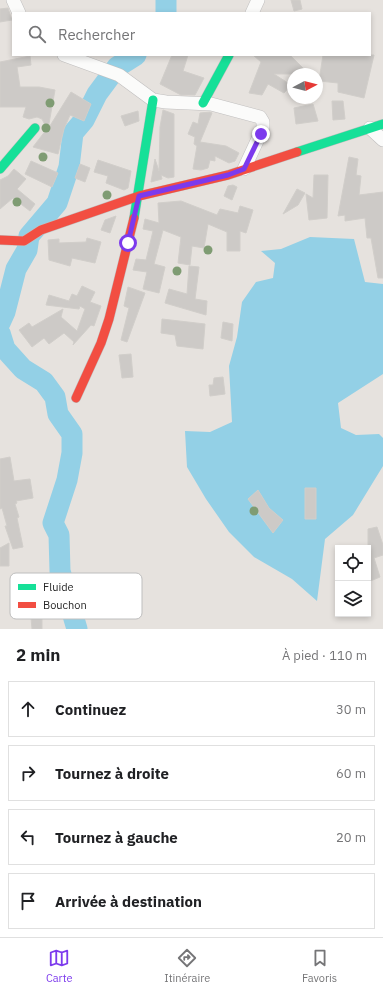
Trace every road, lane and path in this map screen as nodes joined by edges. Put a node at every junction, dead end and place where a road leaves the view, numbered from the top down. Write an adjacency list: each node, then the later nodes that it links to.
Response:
1 (13, 0): 3 (street)
2 (258, 0): 4 (street)
3 (19, 12)
4 (252, 12)
5 (67, 56): 7 (street)
6 (228, 56): 8 (street)
7 (153, 100): 8 (street); 15 (street)
8 (203, 103): 13 (street)
9 (383, 124): 11 (street)
10 (35, 128): 14 (street)
11 (370, 128): 12 (street); 13 (street)
12 (383, 140)
13 (244, 169): 15 (street)
14 (0, 170)
15 (139, 196): 16 (street); 17 (street)
16 (0, 240)
17 (76, 398)

